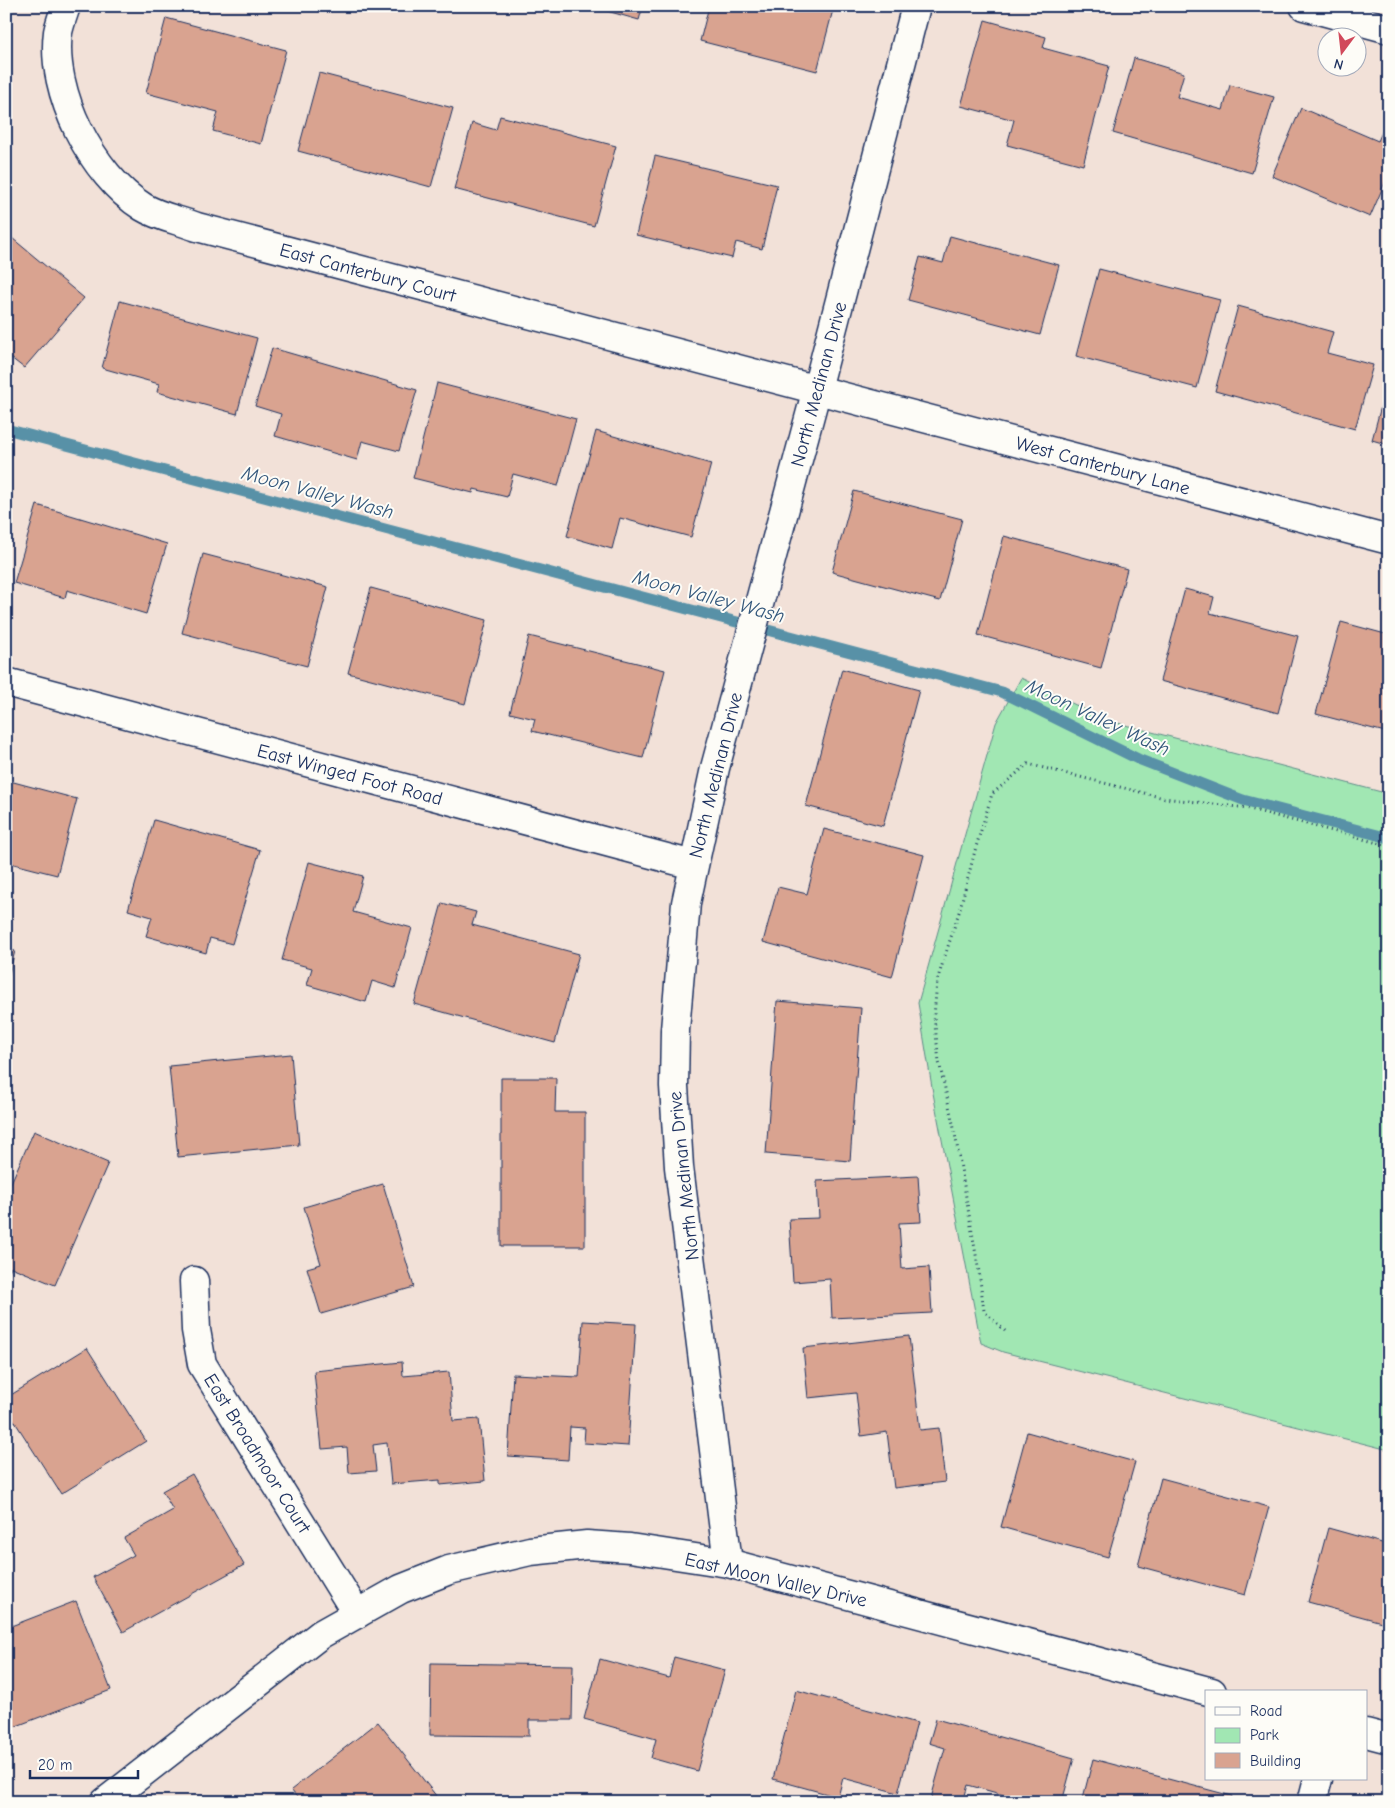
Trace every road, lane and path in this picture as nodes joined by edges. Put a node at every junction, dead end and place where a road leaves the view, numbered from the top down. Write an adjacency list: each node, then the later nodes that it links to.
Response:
1 (66, 6): 5 (street, East Canterbury Court)
2 (916, 6): 5 (street, North Medinan Drive)
3 (1304, 6): 4 (street)
4 (1389, 29)
5 (817, 389): 6 (street, West Canterbury Lane); 9 (street, North Medinan Drive)
6 (1389, 540)
7 (6, 682): 9 (street, East Winged Foot Road)
8 (1389, 846): 11 (path)
9 (693, 864): 12 (street, North Medinan Drive)
10 (194, 1281): 13 (street, East Broadmoor Court)
11 (1005, 1331)
12 (728, 1563): 13 (street, East Moon Valley Drive); 14 (street, East Moon Valley Drive)
13 (357, 1614): 18 (street, East Moon Valley Drive)
14 (1205, 1690)
15 (1368, 1734): 16 (street)
16 (1389, 1739)
17 (1318, 1780): 19 (street)
18 (105, 1802)
19 (1312, 1802)

